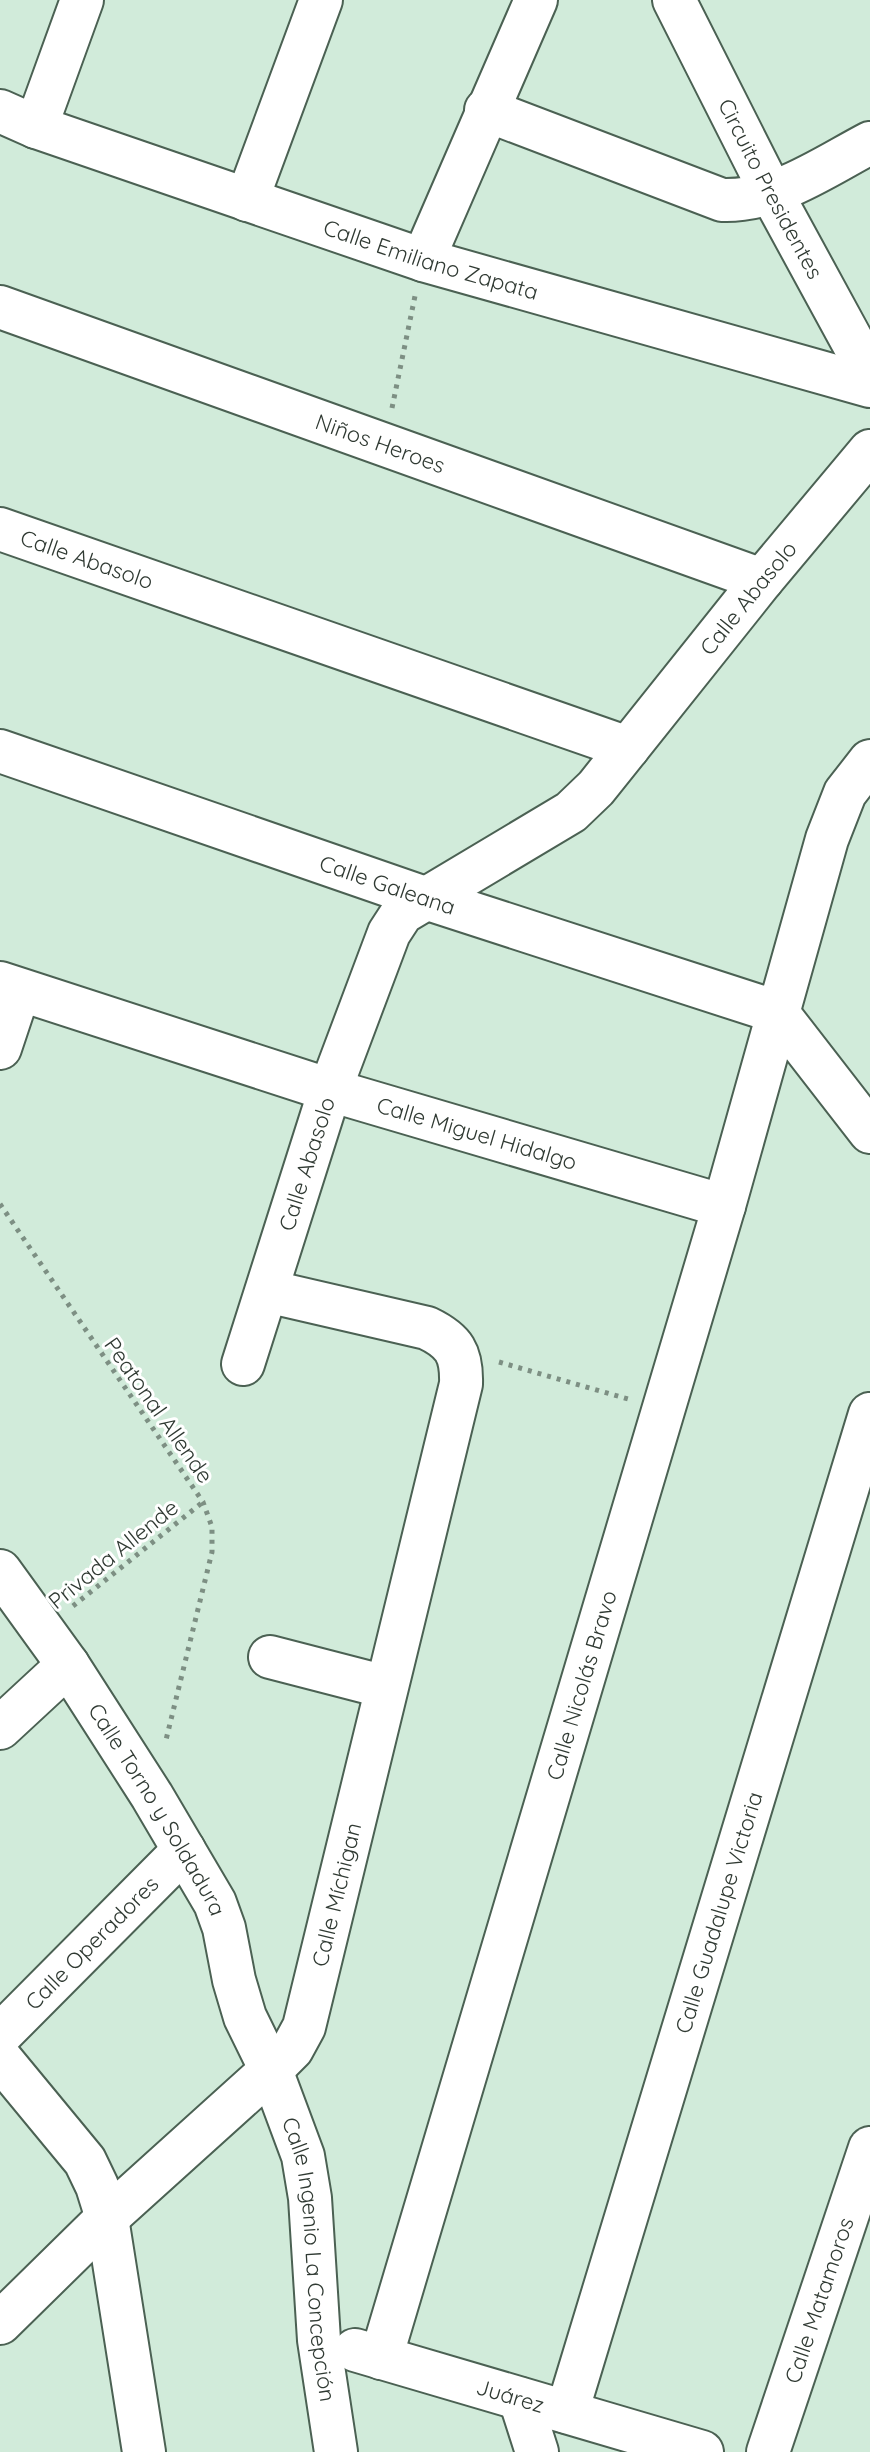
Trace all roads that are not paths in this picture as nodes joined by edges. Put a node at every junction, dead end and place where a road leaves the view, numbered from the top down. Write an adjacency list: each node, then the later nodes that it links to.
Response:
1 (82, 0): 6 (street)
2 (321, 0): 9 (street)
3 (536, 0): 5 (street)
4 (674, 0): 8 (street, Circuito Presidentes)
5 (486, 110): 8 (street); 10 (street)
6 (18, 119): 9 (street, Calle Emiliano Zapata)
7 (870, 143): 8 (street)
8 (772, 194): 12 (street, Circuito Presidentes)
9 (247, 200): 10 (street, Calle Emiliano Zapata)
10 (423, 260): 13 (street, Calle Emiliano Zapata)
11 (0, 307): 16 (street, Niños Heroes)
12 (870, 374)
13 (870, 386)
14 (870, 451): 16 (street, Calle Abasolo)
15 (0, 529): 17 (street, Calle Abasolo)
16 (762, 580): 17 (street, Calle Abasolo)
17 (628, 748): 20 (street, Calle Abasolo)
18 (0, 751): 20 (street, Calle Galeana)
19 (870, 761): 22 (street, Calle Nicolás Bravo)
20 (425, 898): 22 (street, Calle Galeana); 24 (street, Calle Abasolo)
21 (10, 987): 23 (street); 24 (street, Calle Miguel Hidalgo)
22 (777, 1012): 25 (street); 26 (street, Calle Nicolás Bravo)
23 (0, 1048)
24 (330, 1090): 26 (street, Calle Miguel Hidalgo); 27 (street, Calle Abasolo)
25 (870, 1132)
26 (724, 1206): 43 (street, Calle Nicolás Bravo)
27 (267, 1291): 28 (street, Calle Abasolo); 33 (street, Calle Míchigan)
28 (243, 1364)
29 (870, 1414): 45 (street, Calle Guadalupe Victoria)
30 (0, 1571): 32 (street, Calle Torno y Soldadura)
31 (270, 1657): 33 (street)
32 (68, 1665): 34 (street); 35 (street, Calle Torno y Soldadura)
33 (386, 1687): 38 (street, Calle Míchigan)
34 (0, 1728)
35 (184, 1850): 36 (street, Calle Operadores); 38 (street, Calle Torno y Soldadura)
36 (0, 2035)
37 (0, 2058): 40 (street)
38 (271, 2070): 40 (street, Calle Míchigan); 42 (street, Calle Ingenio La Concepción)
39 (870, 2148): 50 (street, Calle Matamoros)
40 (107, 2218): 41 (street, Calle Míchigan); 46 (street)
41 (0, 2323)
42 (319, 2340): 43 (street, Juárez); 47 (street, Calle Ingenio La Concepción)
43 (381, 2358): 44 (street, Juárez)
44 (520, 2399): 45 (street, Juárez); 48 (street)
45 (567, 2412): 49 (street, Juárez)
46 (144, 2452)
47 (336, 2452)
48 (537, 2452)
49 (702, 2452)
50 (768, 2452)

